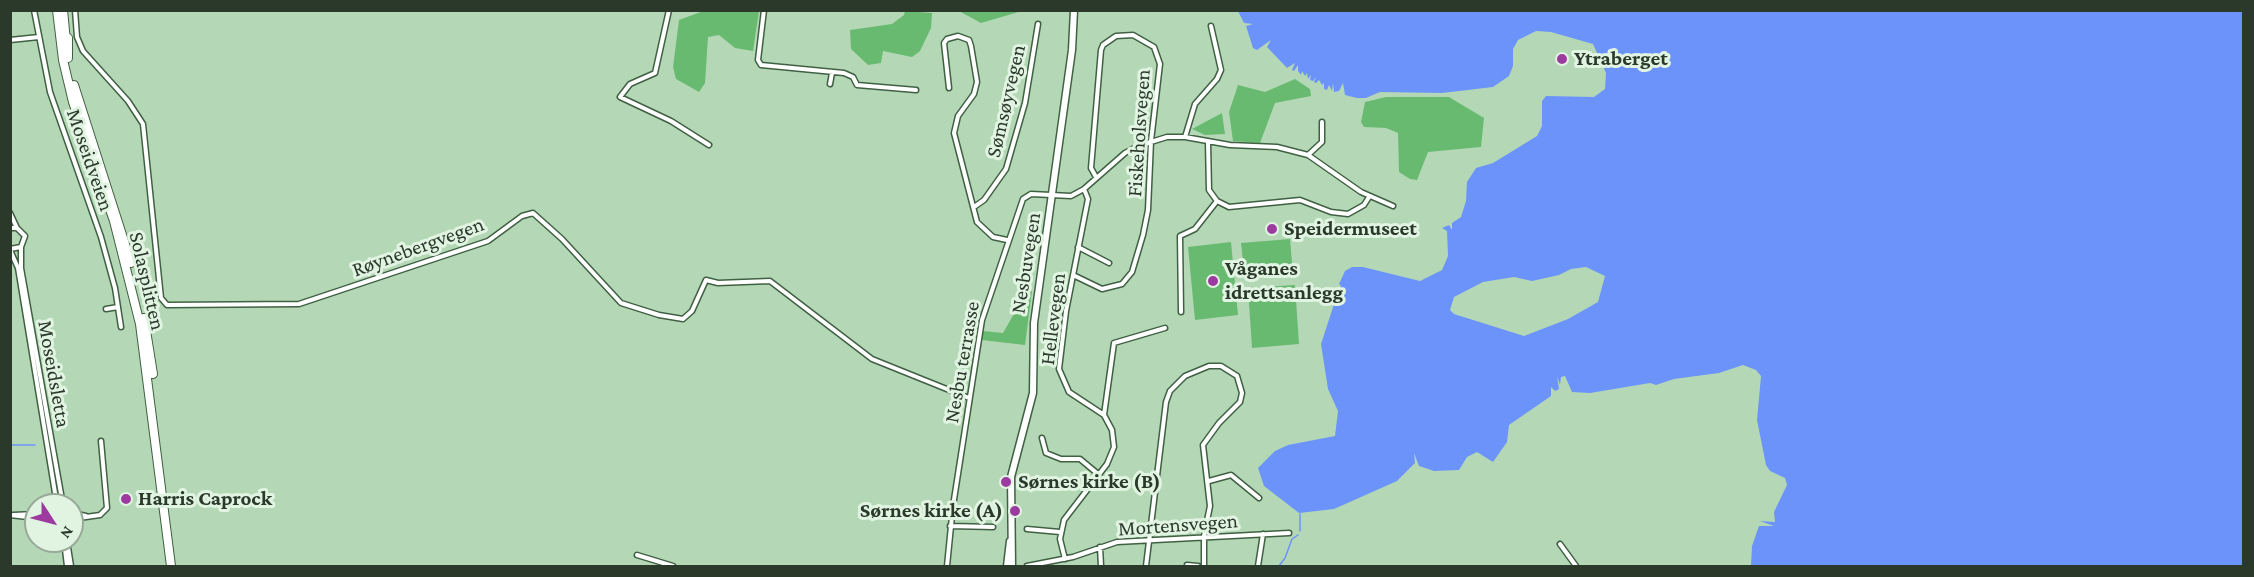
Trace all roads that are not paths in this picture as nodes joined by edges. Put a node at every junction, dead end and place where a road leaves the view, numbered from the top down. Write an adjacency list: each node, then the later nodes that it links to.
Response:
1 (34, 10): 11 (street, Moseidveien)
2 (57, 10): 71 (highway, Solasplitten)
3 (63, 10): 13 (highway, Solasplitten)
4 (67, 10): 13 (highway)
5 (75, 10): 45 (street, Røynebergvegen)
6 (669, 10): 22 (street)
7 (764, 10): 14 (street)
8 (1074, 10): 27 (main road, Nesbuvegen)
9 (1038, 24): 30 (street, Sømsøyvegen)
10 (1211, 26): 19 (street)
11 (39, 37): 12 (street); 40 (street, Moseidveien)
12 (10, 40)
13 (68, 57): 71 (highway, Solasplitten)
14 (832, 73): 15 (street); 17 (street)
15 (830, 84)
16 (949, 88): 30 (street)
17 (916, 90)
18 (1322, 122): 23 (street)
19 (1185, 136): 20 (street); 21 (street)
20 (1151, 141): 24 (street); 24 (street, Fiskeholsvegen); 39 (street, Fiskeholsvegen)
21 (1209, 142): 23 (street); 28 (street)
22 (709, 145)
23 (1308, 156): 26 (street)
24 (1096, 177): 25 (street)
25 (1084, 189): 27 (street); 36 (street, Hellevegen)
26 (1368, 196): 28 (street); 29 (street)
27 (1053, 197): 34 (street, Nesbu terrasse); 57 (main road, Nesbuvegen)
28 (1217, 201): 42 (street)
29 (1393, 206)
30 (974, 207): 34 (street)
31 (10, 213): 33 (street)
32 (10, 228): 33 (street)
33 (17, 228): 35 (street, Moseidsletta)
34 (1007, 240): 45 (street, Nesbu terrasse)
35 (21, 247): 37 (street); 52 (street, Moseidsletta)
36 (1078, 247): 38 (street); 39 (street, Hellevegen)
37 (10, 249): 51 (street, Moseidsletta)
38 (1109, 262)
39 (1073, 275): 46 (street, Hellevegen)
40 (118, 307): 41 (street); 43 (street, Moseidveien)
41 (106, 309)
42 (1181, 312)
43 (121, 327)
44 (1165, 328): 46 (street)
45 (969, 398): 58 (street, Nesbu terrasse)
46 (1104, 415): 49 (street)
47 (1042, 438): 49 (street)
48 (101, 441): 55 (street)
49 (1098, 474): 61 (street)
50 (1209, 481): 53 (street); 64 (street); 65 (street)
51 (55, 493)
52 (61, 493)
53 (1258, 498)
54 (84, 515): 55 (street)
55 (93, 517): 56 (street)
56 (84, 518)
57 (1011, 520): 74 (main road, Nesbuvegen); 75 (main road, Nesbuvegen)
58 (951, 526): 59 (street); 73 (street, Nesbu terrasse)
59 (993, 527)
60 (1027, 529): 61 (street)
61 (1060, 532): 69 (street)
62 (1289, 533): 63 (street, Mortensvegen)
63 (1263, 534): 64 (street, Mortensvegen); 81 (street, Mortensvegen)
64 (1204, 536): 65 (street, Mortensvegen); 80 (street)
65 (1149, 539): 67 (street, Mortensvegen); 78 (street)
66 (1560, 544): 82 (street)
67 (1100, 547): 69 (street, Mortensvegen); 77 (street)
68 (637, 555): 72 (street)
69 (1065, 559): 76 (street, Mortensvegen)
70 (1187, 565): 79 (street)
71 (172, 566)
72 (673, 567)
73 (947, 567)
74 (1007, 567)
75 (1012, 567)
76 (1027, 567)
77 (1101, 567)
78 (1146, 567)
79 (1198, 567)
80 (1204, 567)
81 (1258, 567)
82 (1576, 567)

